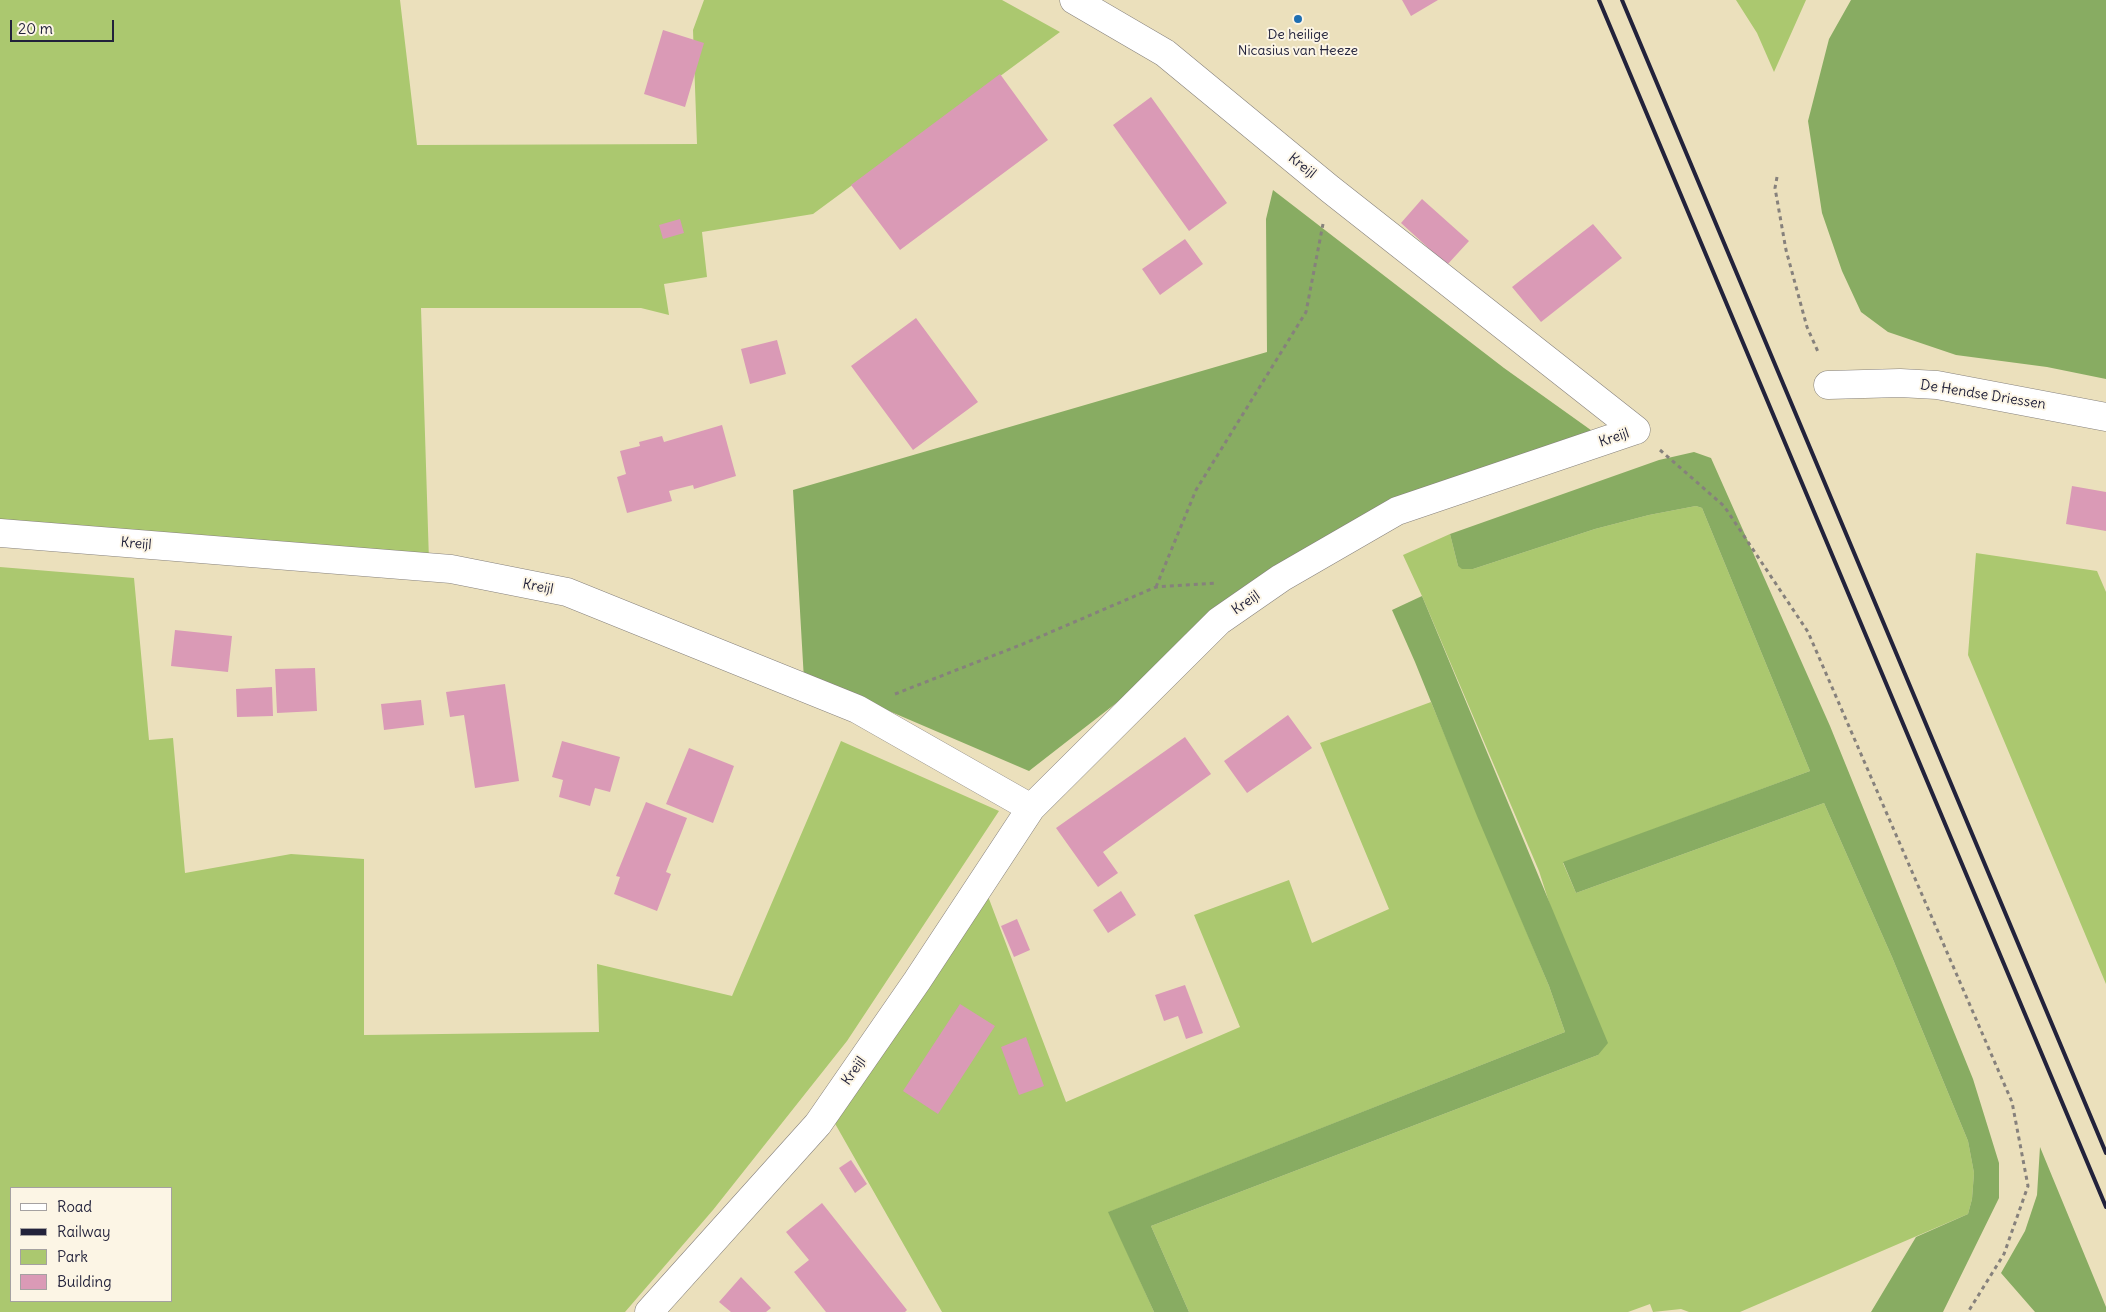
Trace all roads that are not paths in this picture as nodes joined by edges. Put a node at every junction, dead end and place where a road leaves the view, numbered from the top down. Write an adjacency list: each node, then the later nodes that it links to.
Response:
1 (1074, 0): 5 (street, Kreijl)
2 (1834, 385): 3 (street, De Hendse Driessen)
3 (2106, 417)
4 (0, 533): 5 (street, Kreijl)
5 (1030, 808): 6 (street, Kreijl)
6 (649, 1312)

